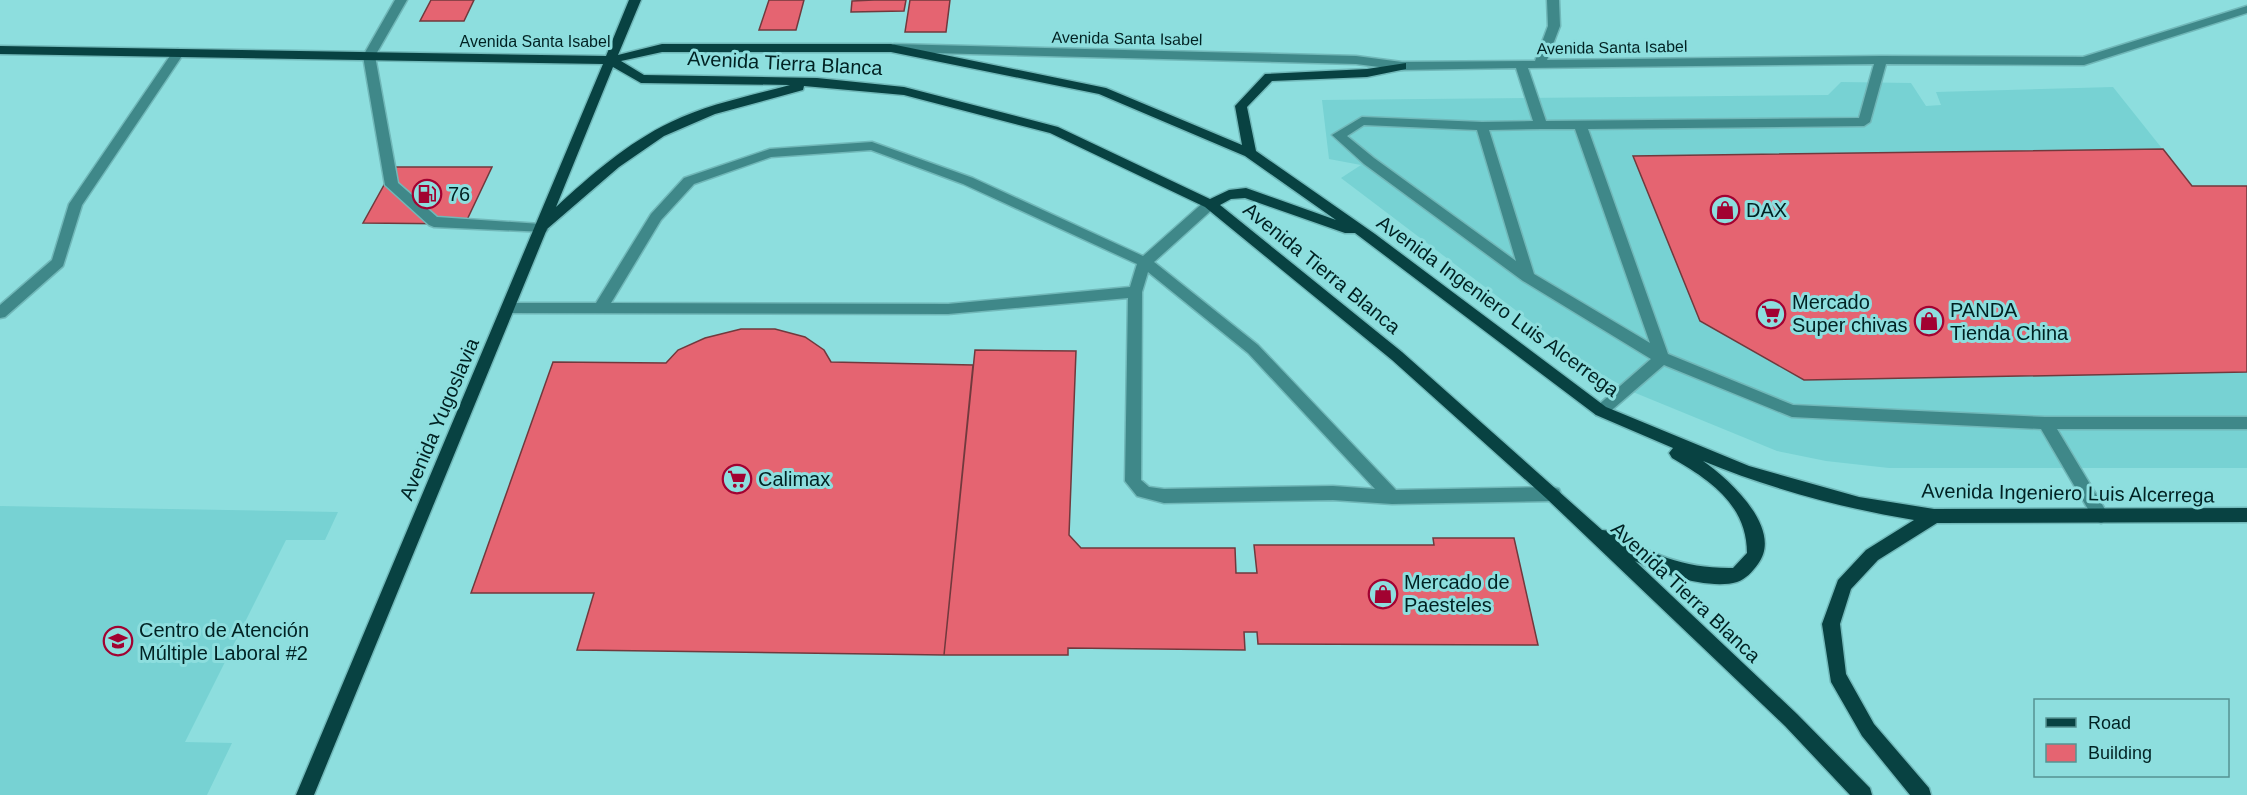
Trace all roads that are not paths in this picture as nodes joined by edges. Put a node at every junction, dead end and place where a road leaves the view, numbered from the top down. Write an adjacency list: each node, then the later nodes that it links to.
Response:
1 (401, 0): 8 (street)
2 (635, 0): 9 (main road, Avenida Yugoslavia)
3 (1553, 0): 12 (street)
4 (2247, 9): 10 (street, Avenida Santa Isabel)
5 (891, 48): 9 (main road, Avenida Santa Isabel); 13 (street, Avenida Santa Isabel); 18 (main road, Avenida Ingeniero Luis Alcerrega)
6 (0, 50): 7 (main road, Avenida Santa Isabel)
7 (178, 53): 8 (main road, Avenida Santa Isabel); 27 (street)
8 (369, 56): 9 (main road, Avenida Santa Isabel); 20 (street)
9 (611, 60): 14 (main road, Avenida Tierra Blanca); 20 (main road, Avenida Yugoslavia)
10 (1881, 60): 12 (street, Avenida Santa Isabel); 16 (street)
11 (1521, 64): 12 (street, Avenida Santa Isabel); 13 (street, Avenida Santa Isabel); 15 (street)
12 (1540, 64)
13 (1402, 66): 18 (main road)
14 (817, 82): 19 (main road, Avenida Tierra Blanca); 20 (main road)
15 (1541, 125): 16 (street); 17 (street)
16 (1580, 125): 28 (street)
17 (1482, 126): 23 (street); 23 (street)
18 (1250, 153): 21 (main road, Avenida Ingeniero Luis Alcerrega)
19 (1210, 204): 21 (main road); 22 (street); 32 (main road, Avenida Tierra Blanca)
20 (541, 229): 25 (main road, Avenida Yugoslavia)
21 (1370, 237): 29 (main road, Avenida Ingeniero Luis Alcerrega)
22 (1145, 262): 24 (street); 26 (street); 33 (street)
23 (1527, 277): 28 (street)
24 (1135, 292): 26 (street); 33 (street)
25 (508, 308): 26 (street); 38 (main road, Avenida Yugoslavia)
26 (600, 309)
27 (0, 313)
28 (1662, 358): 29 (street); 30 (street)
29 (1601, 411): 35 (main road, Avenida Ingeniero Luis Alcerrega); 37 (main road)
30 (2045, 423): 31 (street); 36 (street)
31 (2247, 423)
32 (1553, 494): 33 (street); 37 (main road, Avenida Tierra Blanca)
33 (1392, 497)
34 (2247, 515): 36 (main road, Avenida Ingeniero Luis Alcerrega)
35 (1934, 516): 36 (main road, Avenida Ingeniero Luis Alcerrega); 40 (main road)
36 (2101, 516)
37 (1577, 519): 39 (main road, Avenida Tierra Blanca)
38 (305, 795)
39 (1863, 795)
40 (1922, 795)

